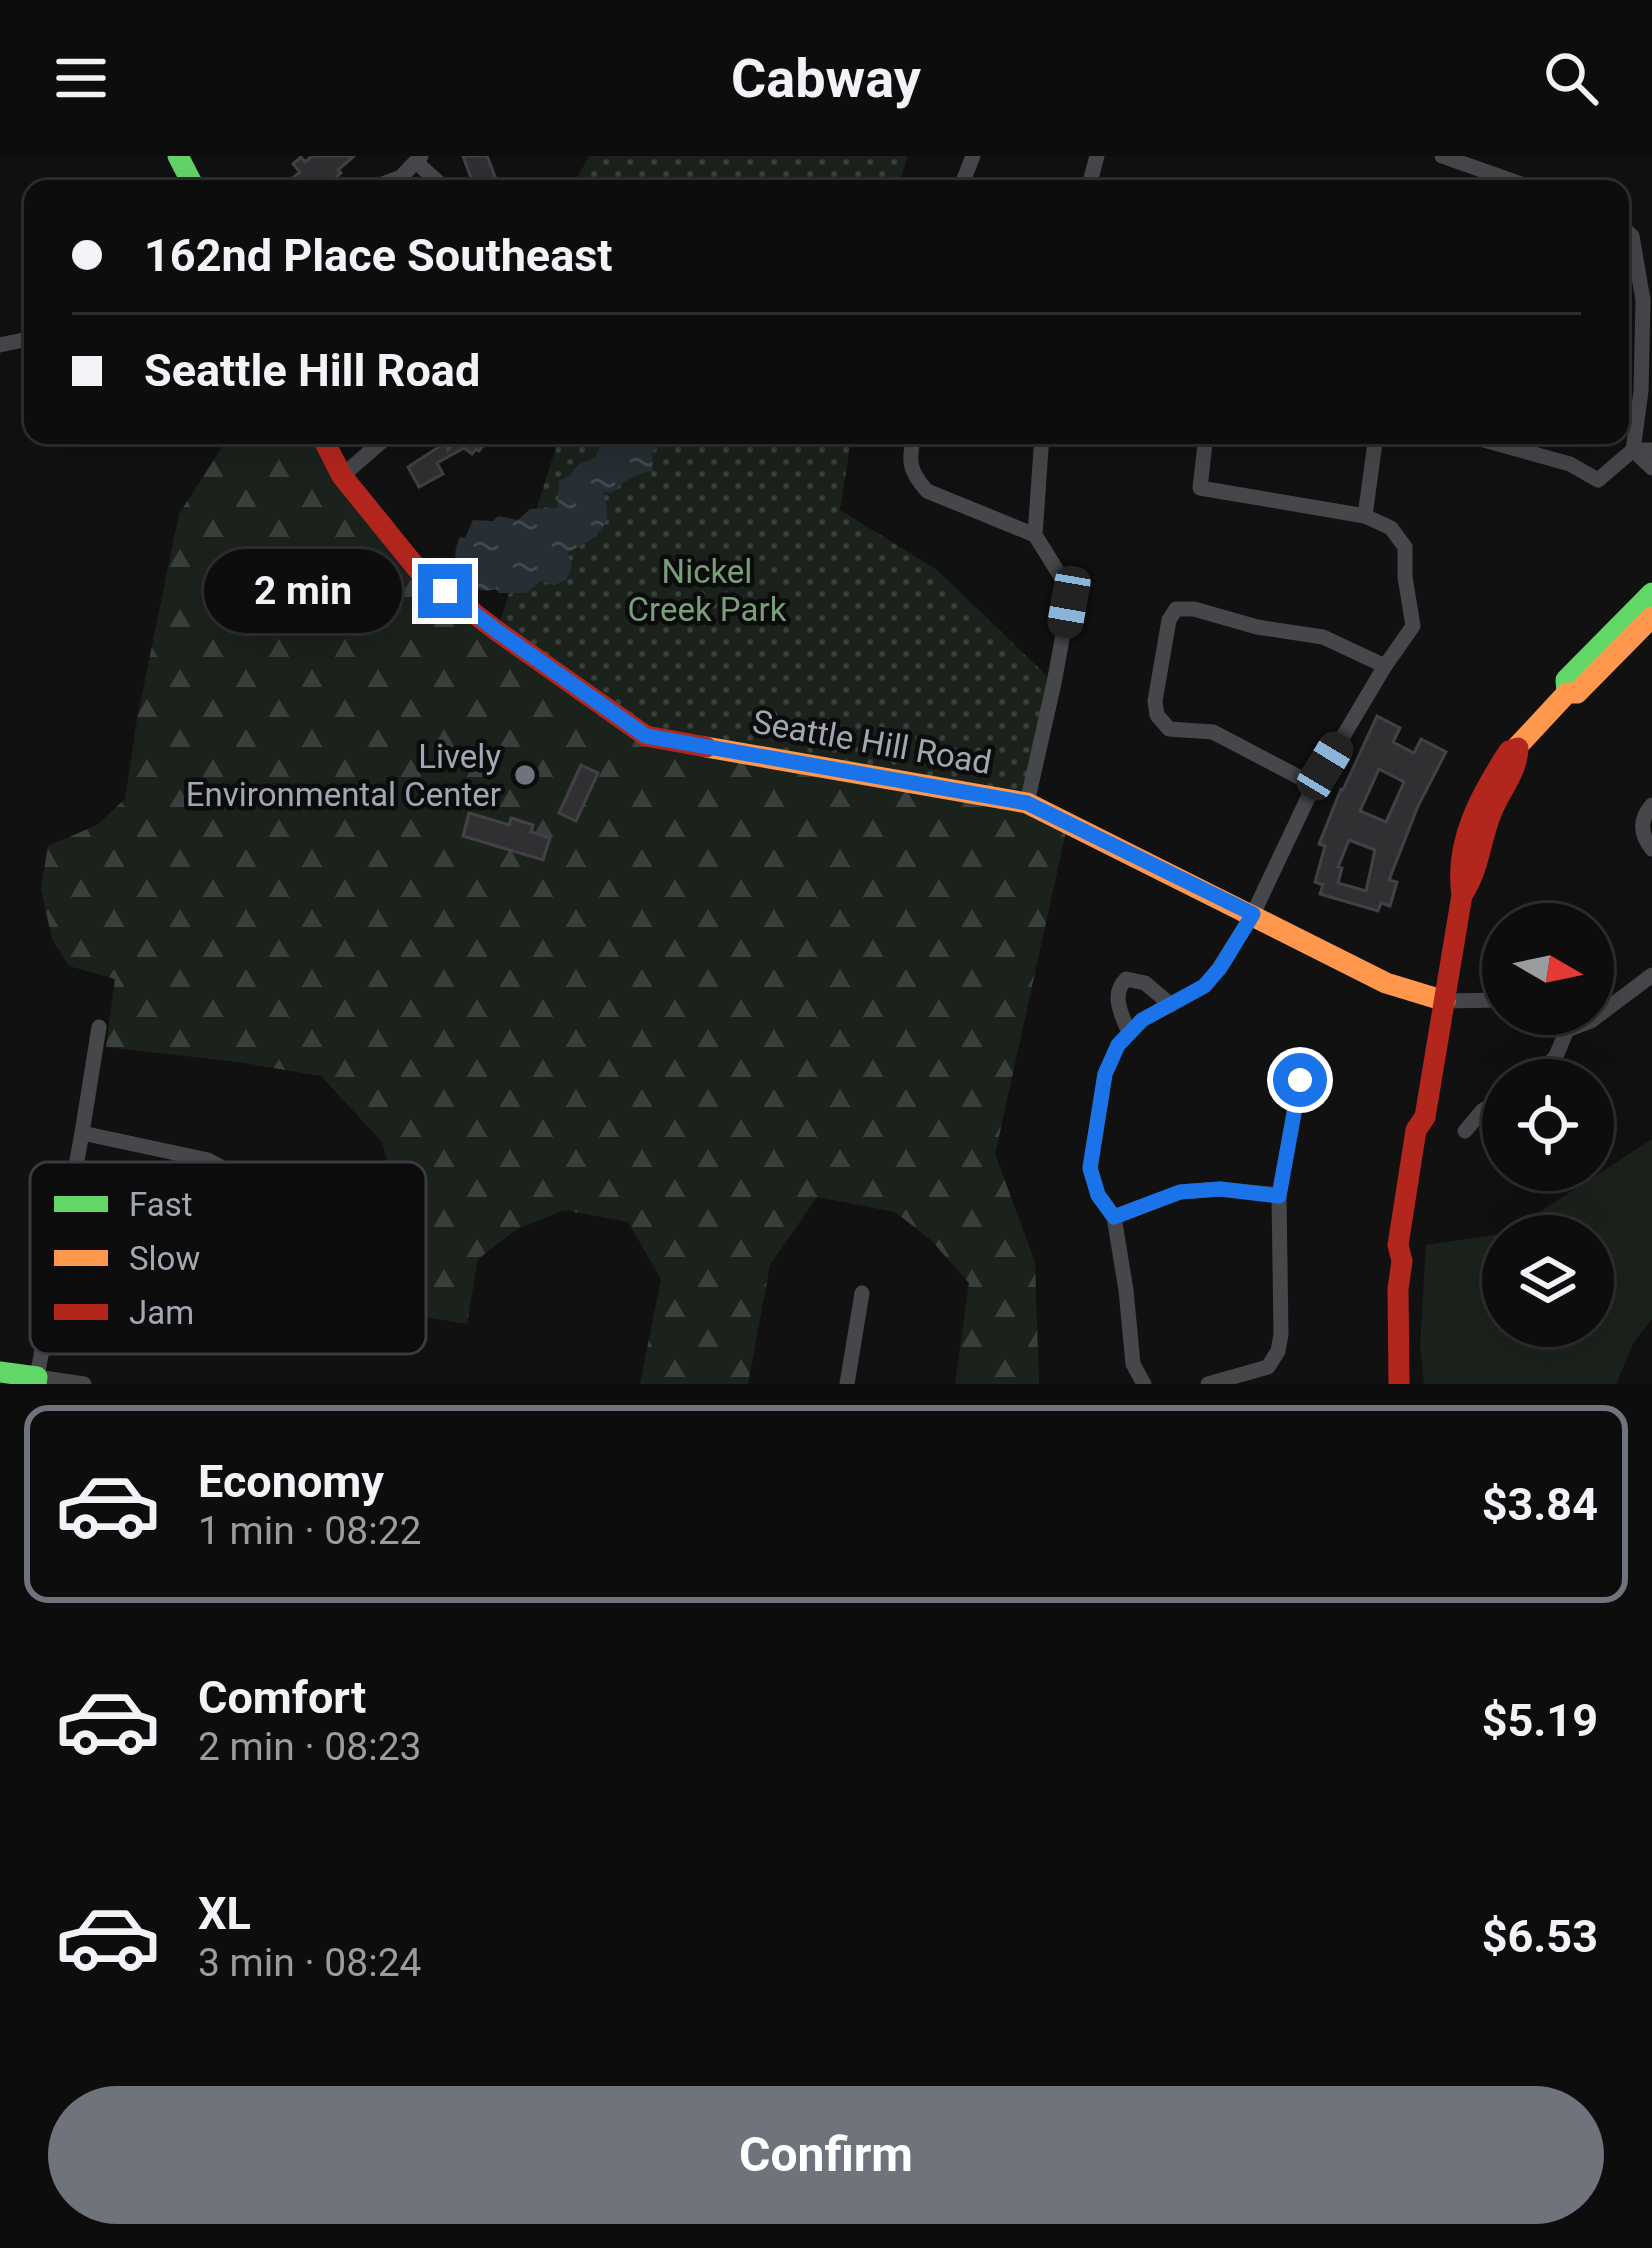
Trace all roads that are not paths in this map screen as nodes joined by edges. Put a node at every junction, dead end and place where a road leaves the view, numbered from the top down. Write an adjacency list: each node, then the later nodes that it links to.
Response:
1 (1442, 156): 2 (street)
2 (1487, 180)
3 (1629, 233): 11 (street)
4 (326, 444): 14 (street, Seattle Hill Road)
5 (379, 444): 14 (street)
6 (912, 444): 16 (street)
7 (1041, 444): 16 (street)
8 (1205, 444): 15 (street)
9 (1375, 444): 15 (street)
10 (1498, 444): 11 (street)
11 (1633, 450): 12 (street); 13 (street)
12 (1652, 450)
13 (1652, 468)
14 (342, 476): 22 (street, Seattle Hill Road)
15 (1365, 517): 19 (street)
16 (1035, 535): 22 (street)
17 (1652, 592): 20 (street)
18 (1652, 617): 20 (street)
19 (1385, 666): 21 (street); 21 (street)
20 (1568, 693): 28 (street)
21 (1313, 785): 25 (street)
22 (1027, 803): 25 (street, Seattle Hill Road)
23 (1652, 805): 24 (street)
24 (1652, 849)
25 (1253, 914): 28 (street, Seattle Hill Road); 30 (street)
26 (1652, 975): 29 (street)
27 (1482, 1000): 28 (street)
28 (1444, 1001): 48 (street)
29 (1614, 1004)
30 (1171, 1005): 32 (street); 32 (street)
31 (98, 1027): 36 (street)
32 (1130, 1033): 40 (street)
33 (1300, 1080): 39 (street)
34 (1482, 1111): 35 (street)
35 (1465, 1131)
36 (82, 1132): 37 (street); 38 (street)
37 (76, 1162)
38 (212, 1162)
39 (1279, 1196): 40 (street); 47 (street)
40 (1114, 1217): 44 (street)
41 (862, 1293): 46 (street)
42 (0, 1372): 43 (street)
43 (36, 1381): 45 (street)
44 (1142, 1382)
45 (84, 1384)
46 (847, 1384)
47 (1208, 1384)
48 (1399, 1384)

